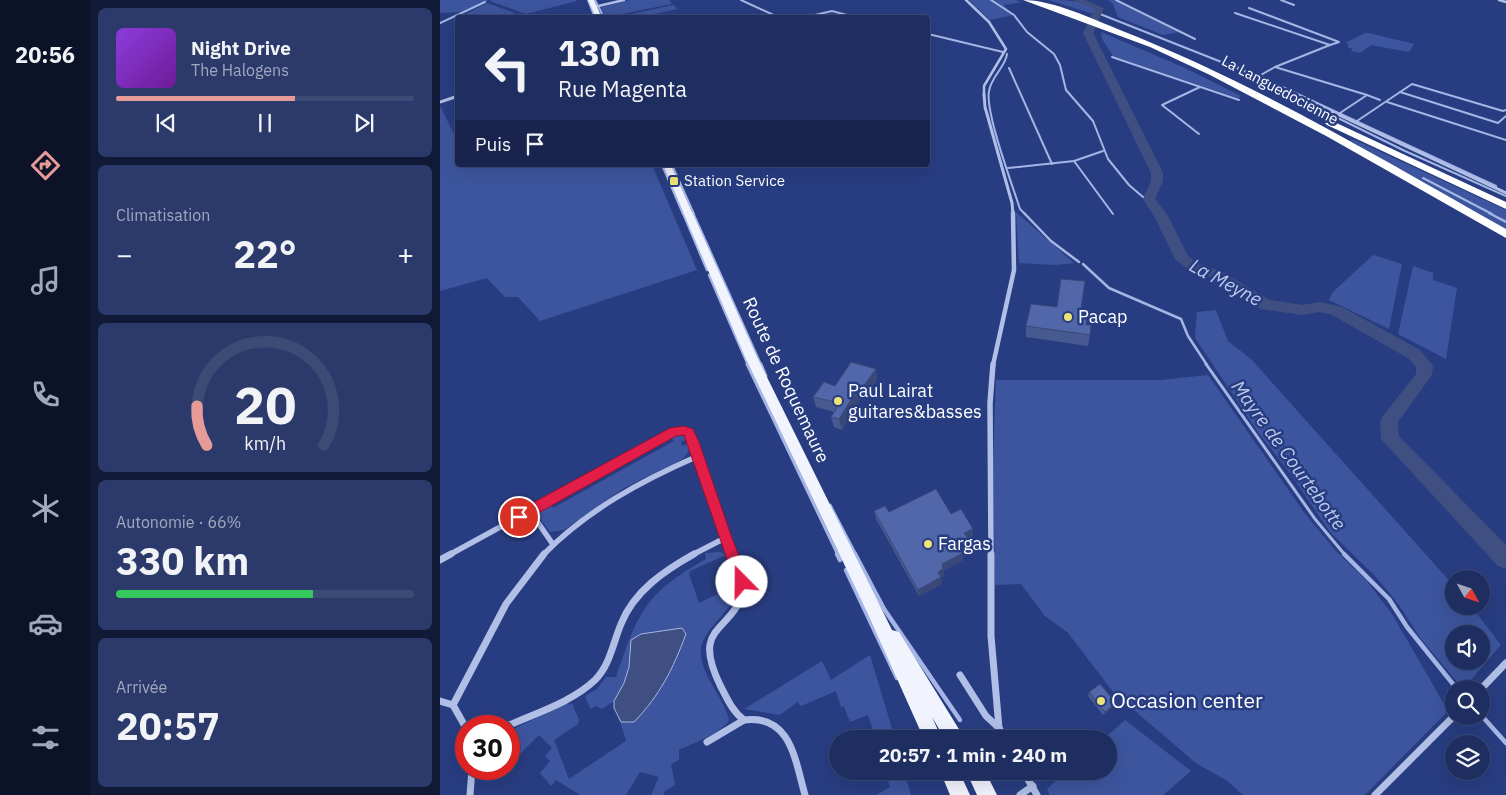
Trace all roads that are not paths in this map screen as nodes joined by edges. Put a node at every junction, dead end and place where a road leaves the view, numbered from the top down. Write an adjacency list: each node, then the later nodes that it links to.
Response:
1 (591, 0): 8 (main road)
2 (624, 0): 8 (street)
3 (966, 0): 34 (street)
4 (1027, 0): 10 (highway, La Languedocienne)
5 (1039, 0): 10 (highway, La Languedocienne)
6 (1499, 0): 7 (street)
7 (1506, 2)
8 (594, 7): 9 (main road)
9 (598, 15)
10 (1088, 18): 11 (highway, La Languedocienne)
11 (1102, 22): 17 (highway, La Languedocienne); 18 (highway, La Languedocienne)
12 (1234, 66): 16 (street)
13 (455, 97): 14 (street)
14 (440, 102)
15 (668, 167): 24 (main road, Route de Roquemaure)
16 (1506, 193)
17 (1506, 206)
18 (1506, 234)
19 (698, 456): 20 (street); 21 (street); 22 (street)
20 (530, 511): 22 (street); 23 (street)
21 (725, 538): 31 (street); 32 (street)
22 (552, 543): 29 (street)
23 (440, 560)
24 (874, 609): 35 (main road, Route de Roquemaure); 36 (main road, Route de Roquemaure)
25 (1506, 663): 27 (street)
26 (960, 675): 34 (street)
27 (1490, 680)
28 (440, 701): 29 (street)
29 (453, 705): 30 (street)
30 (459, 715)
31 (520, 720)
32 (744, 720): 37 (street); 44 (street)
33 (1445, 725): 49 (street)
34 (999, 728)
35 (929, 730)
36 (950, 730)
37 (707, 742)
38 (471, 780): 43 (street)
39 (953, 780): 45 (main road)
40 (980, 780): 46 (main road)
41 (1029, 780): 42 (street)
42 (1033, 786): 47 (street); 48 (street)
43 (470, 795)
44 (805, 795)
45 (960, 795)
46 (987, 795)
47 (1020, 795)
48 (1038, 795)
49 (1375, 795)

